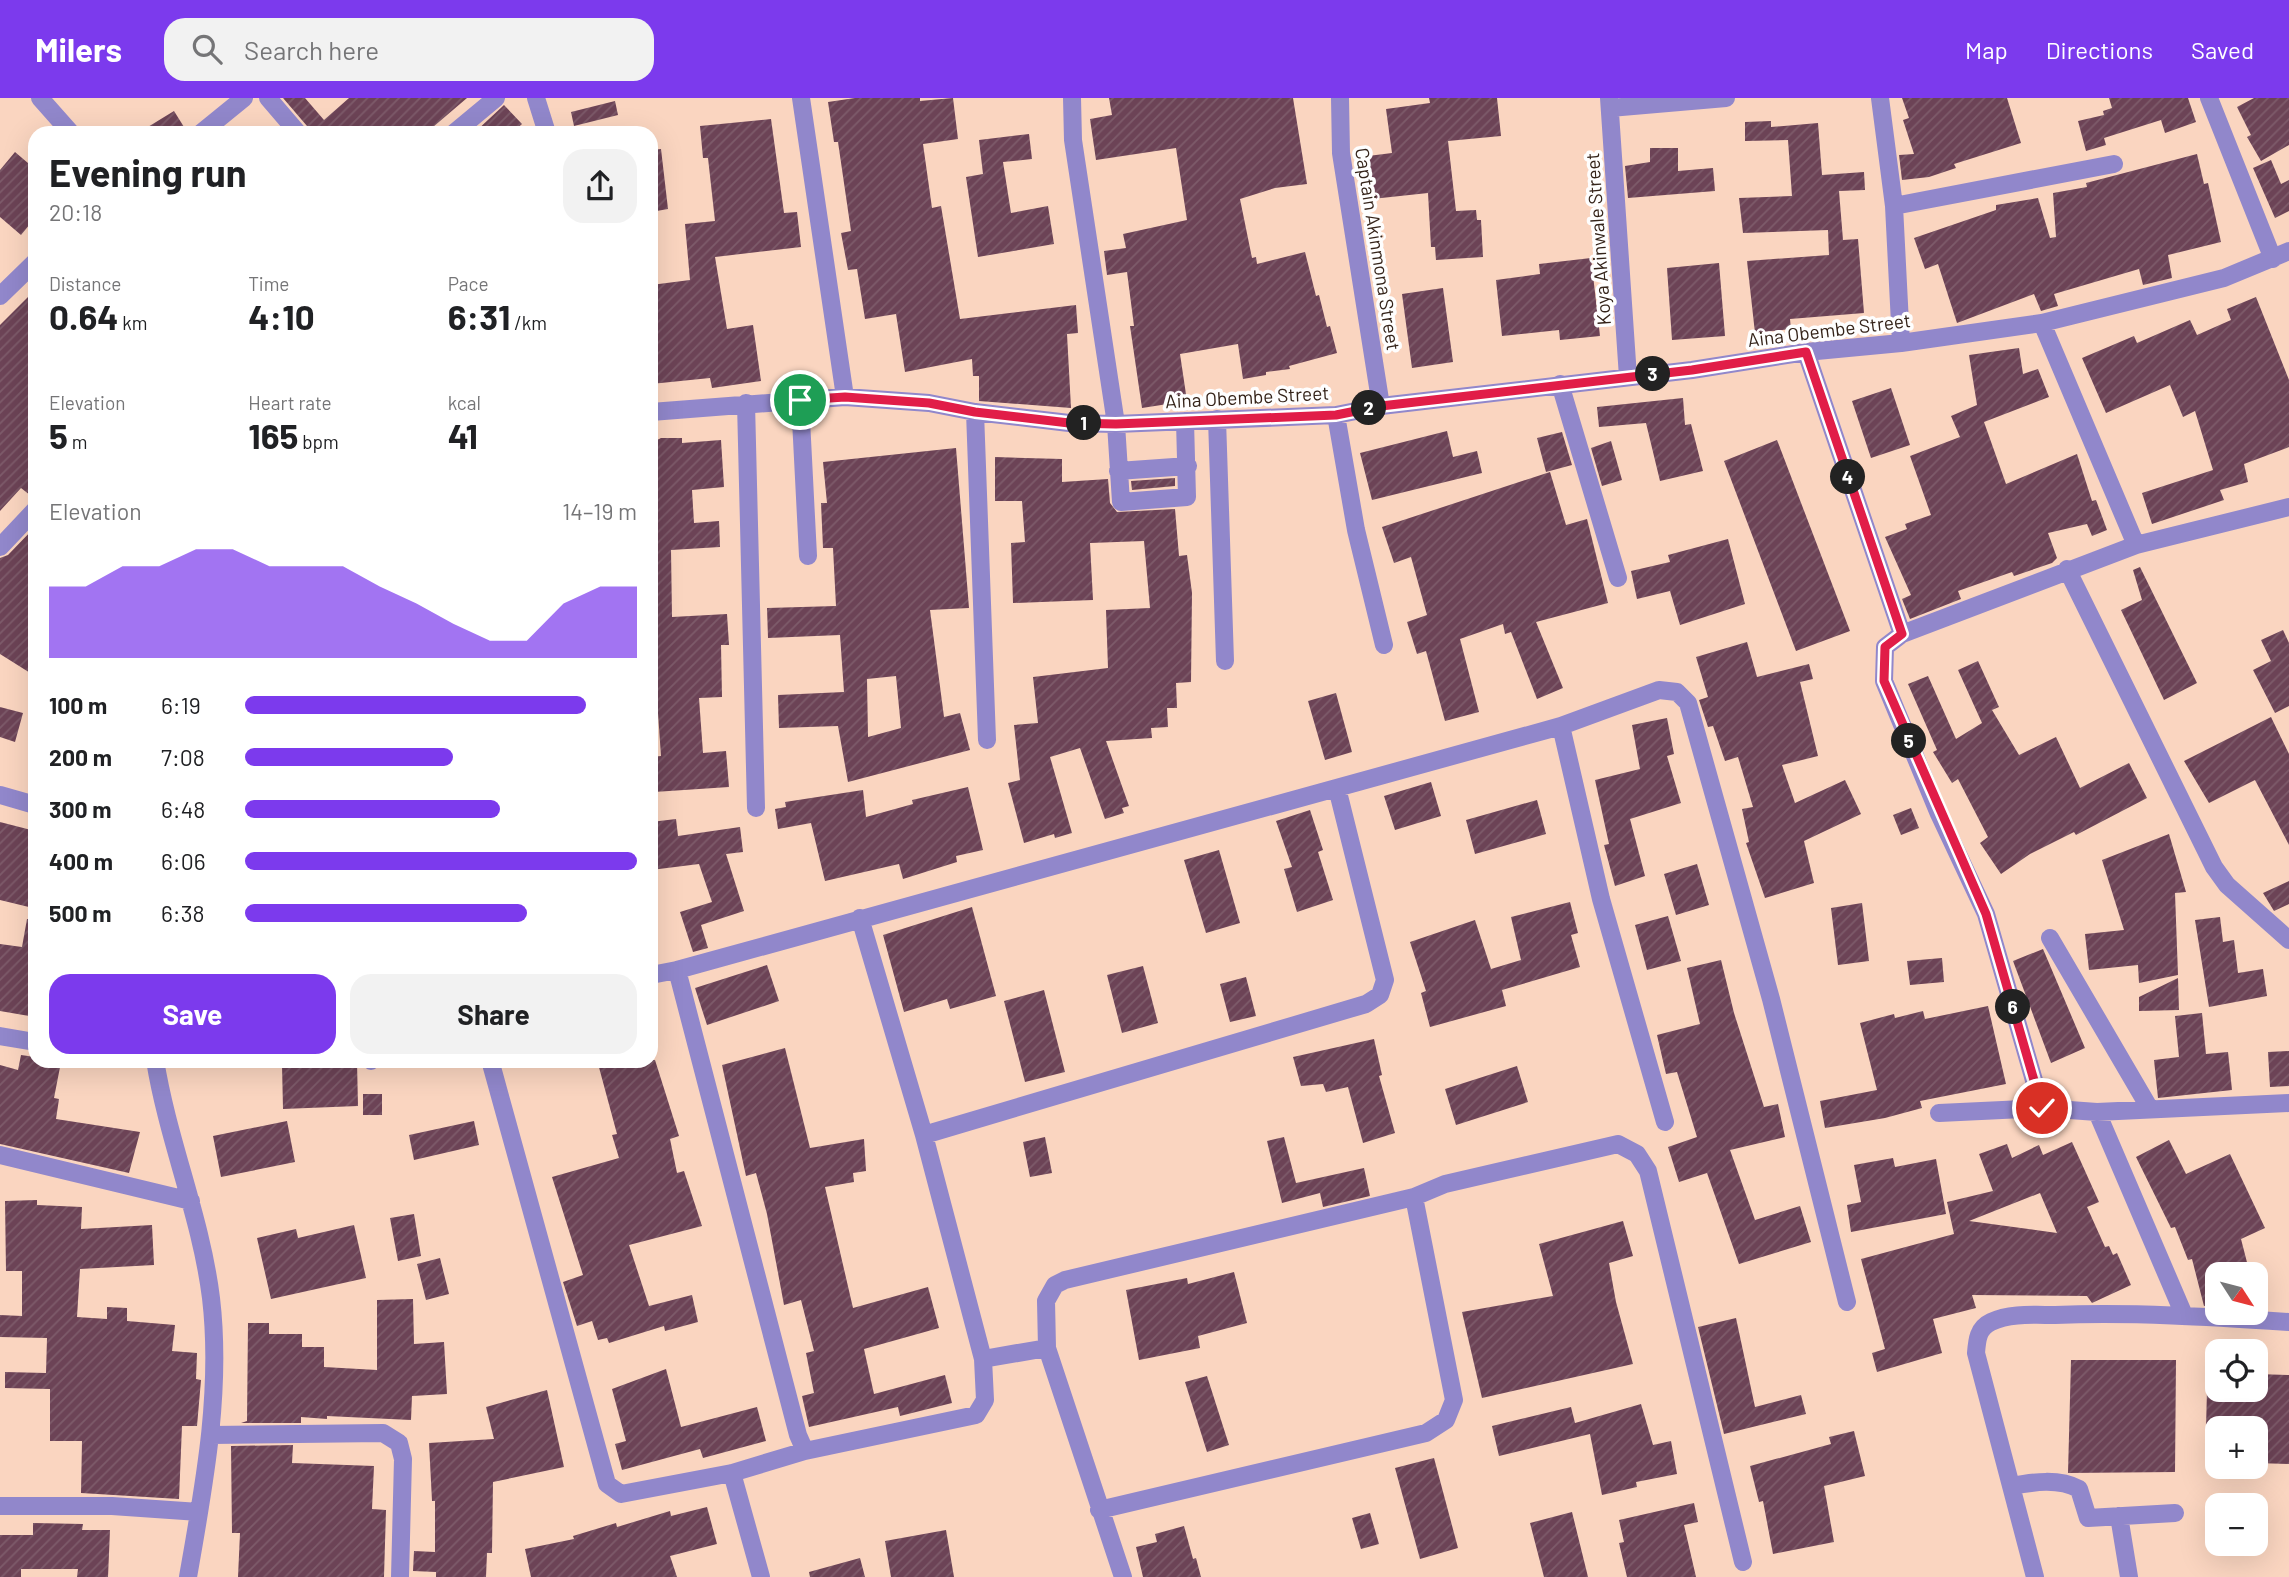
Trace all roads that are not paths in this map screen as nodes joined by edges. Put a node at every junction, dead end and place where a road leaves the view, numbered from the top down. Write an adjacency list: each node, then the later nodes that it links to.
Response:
1 (40, 98): 13 (street)
2 (244, 98): 14 (street)
3 (268, 98): 15 (street)
4 (496, 98): 16 (street)
5 (536, 98): 17 (street)
6 (802, 98): 28 (street)
7 (1072, 98): 37 (street)
8 (1340, 98): 31 (street, Captain Akinmona Street)
9 (1726, 98): 12 (street)
10 (1880, 98): 19 (street)
11 (2209, 98): 20 (street)
12 (1609, 103): 26 (street, Koya Akinwale Street)
13 (65, 126)
14 (210, 126)
15 (292, 126)
16 (462, 126)
17 (545, 126)
18 (2114, 164): 19 (street)
19 (1894, 206): 24 (street)
20 (2281, 255): 23 (street, Aina Obembe Street)
21 (28, 269): 22 (street)
22 (0, 296)
23 (2042, 323): 24 (street, Aina Obembe Street); 42 (street)
24 (1901, 343): 25 (street, Aina Obembe Street)
25 (1806, 352): 26 (street, Aina Obembe Street); 47 (street)
26 (1628, 377): 27 (street, Aina Obembe Street)
27 (1560, 384): 31 (street, Aina Obembe Street); 46 (street)
28 (845, 397): 29 (street, Aina Obembe Street); 33 (street, Aina Obembe Street)
29 (800, 400): 30 (street, Aina Obembe Street); 44 (street)
30 (746, 403): 32 (street, Aina Obembe Street); 55 (street)
31 (1381, 406): 34 (street, Aina Obembe Street)
32 (658, 411)
33 (975, 412): 37 (street, Aina Obembe Street); 51 (street)
34 (1336, 415): 35 (street, Aina Obembe Street); 48 (street)
35 (1217, 419): 36 (street, Aina Obembe Street); 49 (street)
36 (1185, 421): 37 (street, Aina Obembe Street); 38 (street)
37 (1116, 424): 39 (street)
38 (1188, 466): 39 (street); 39 (street)
39 (1118, 471)
40 (2289, 507): 42 (street)
41 (28, 517): 43 (street)
42 (2136, 545): 45 (street)
43 (0, 547)
44 (808, 556)
45 (2067, 569): 47 (street); 58 (street)
46 (1618, 578)
47 (1902, 634): 66 (street)
48 (1384, 645)
49 (1225, 661)
50 (1561, 726): 52 (street); 70 (street); 75 (street)
51 (987, 740)
52 (1337, 788): 56 (street); 71 (street)
53 (0, 795): 54 (street)
54 (28, 803)
55 (756, 808)
56 (860, 918): 59 (street); 71 (street)
57 (2050, 938): 67 (street)
58 (2289, 940)
59 (677, 970): 60 (street); 81 (street)
60 (658, 974)
61 (0, 1036): 62 (street)
62 (28, 1041)
63 (152, 1068): 74 (street)
64 (492, 1068): 82 (street)
65 (2289, 1103): 67 (street)
66 (2042, 1108): 68 (street); 69 (street)
67 (2150, 1109): 68 (street)
68 (2097, 1112): 76 (street)
69 (1939, 1113)
70 (1665, 1122)
71 (924, 1135): 79 (street)
72 (0, 1155): 74 (street)
73 (1414, 1197): 78 (street); 85 (street); 89 (street)
74 (191, 1202): 80 (street)
75 (1847, 1302)
76 (2184, 1315): 77 (street); 83 (street)
77 (2289, 1322)
78 (1047, 1348): 79 (street); 85 (street)
79 (983, 1359): 81 (street)
80 (211, 1435): 86 (street); 91 (street)
81 (805, 1451): 82 (street)
82 (732, 1473): 92 (street)
83 (2011, 1486): 88 (street); 94 (street)
84 (0, 1506): 86 (street)
85 (1100, 1510): 93 (street)
86 (200, 1512): 90 (street)
87 (2175, 1513): 88 (street)
88 (2119, 1516): 95 (street)
89 (1743, 1562)
90 (188, 1577)
91 (400, 1577)
92 (761, 1577)
93 (1123, 1577)
94 (2035, 1577)
95 (2129, 1577)

